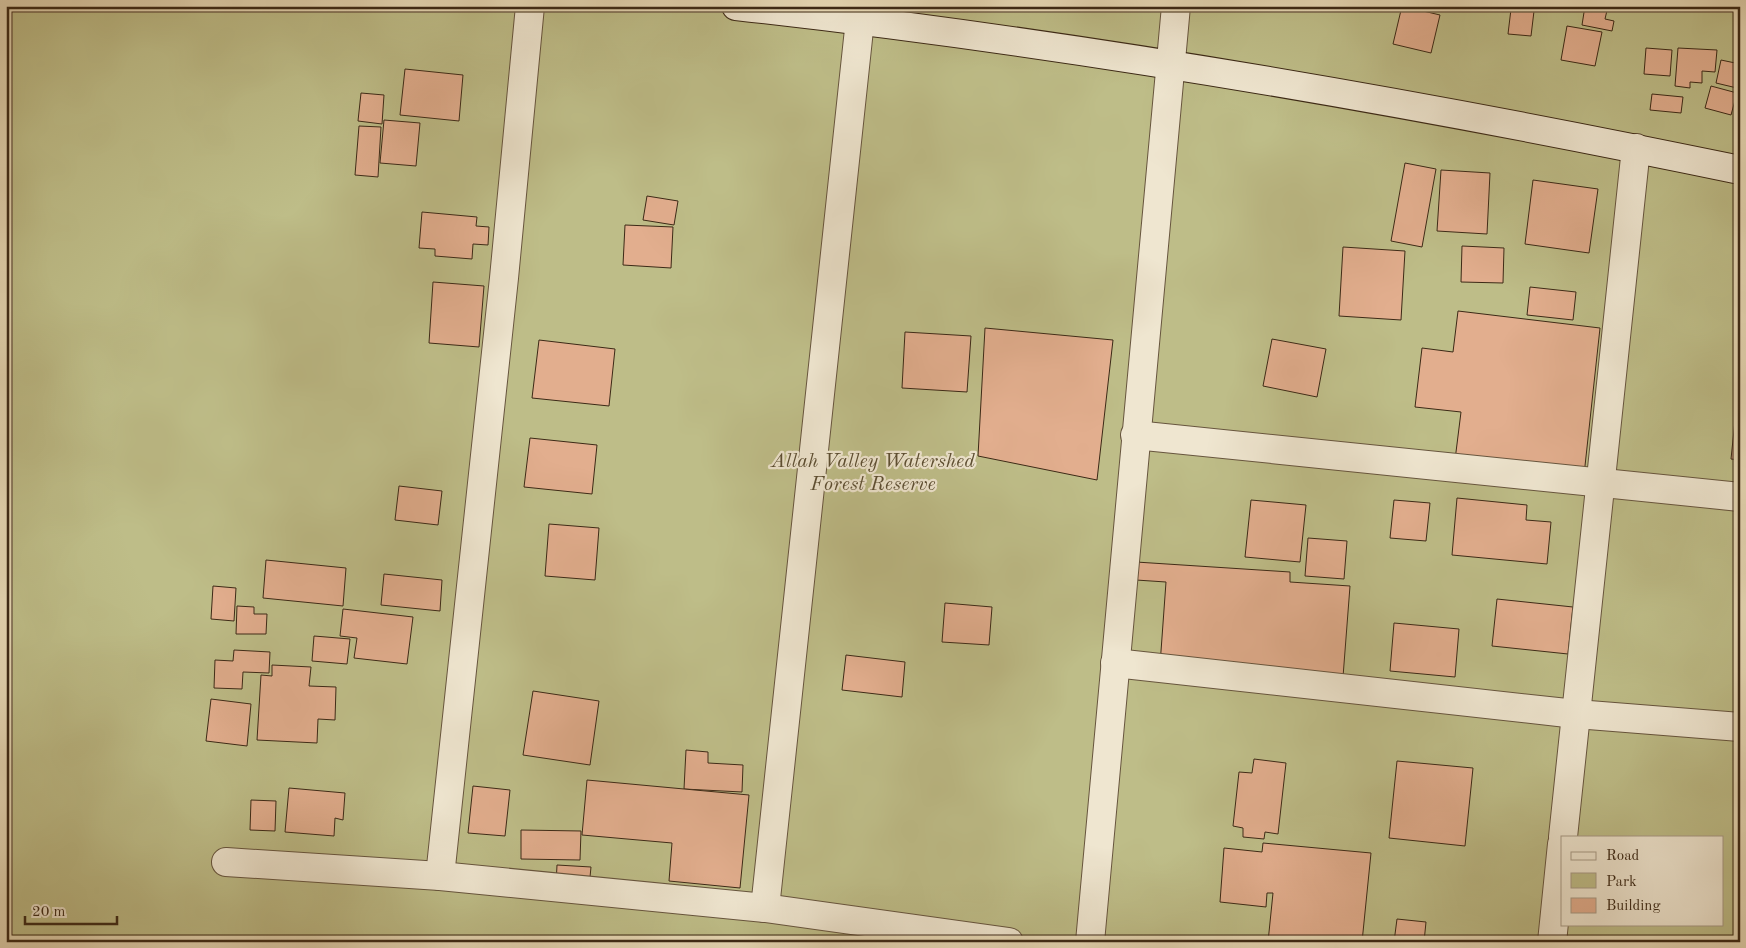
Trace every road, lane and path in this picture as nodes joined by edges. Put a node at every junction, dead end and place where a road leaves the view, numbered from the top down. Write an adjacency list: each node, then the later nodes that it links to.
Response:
1 (530, 6): 17 (street)
2 (736, 6): 4 (street)
3 (1176, 6): 5 (street)
4 (860, 20): 5 (street); 18 (street)
5 (1171, 64): 6 (street); 8 (street)
6 (1636, 148): 7 (street); 9 (street)
7 (1740, 170)
8 (1135, 435): 9 (street); 11 (street)
9 (1600, 483): 10 (street); 12 (street)
10 (1740, 497)
11 (1115, 663): 12 (street); 20 (street)
12 (1576, 714): 13 (street); 14 (street)
13 (1740, 727)
14 (1563, 836)
15 (1561, 854): 21 (street)
16 (226, 862): 17 (street)
17 (440, 876): 18 (street)
18 (765, 908): 19 (street)
19 (1009, 942)
20 (1090, 942)
21 (1552, 942)

